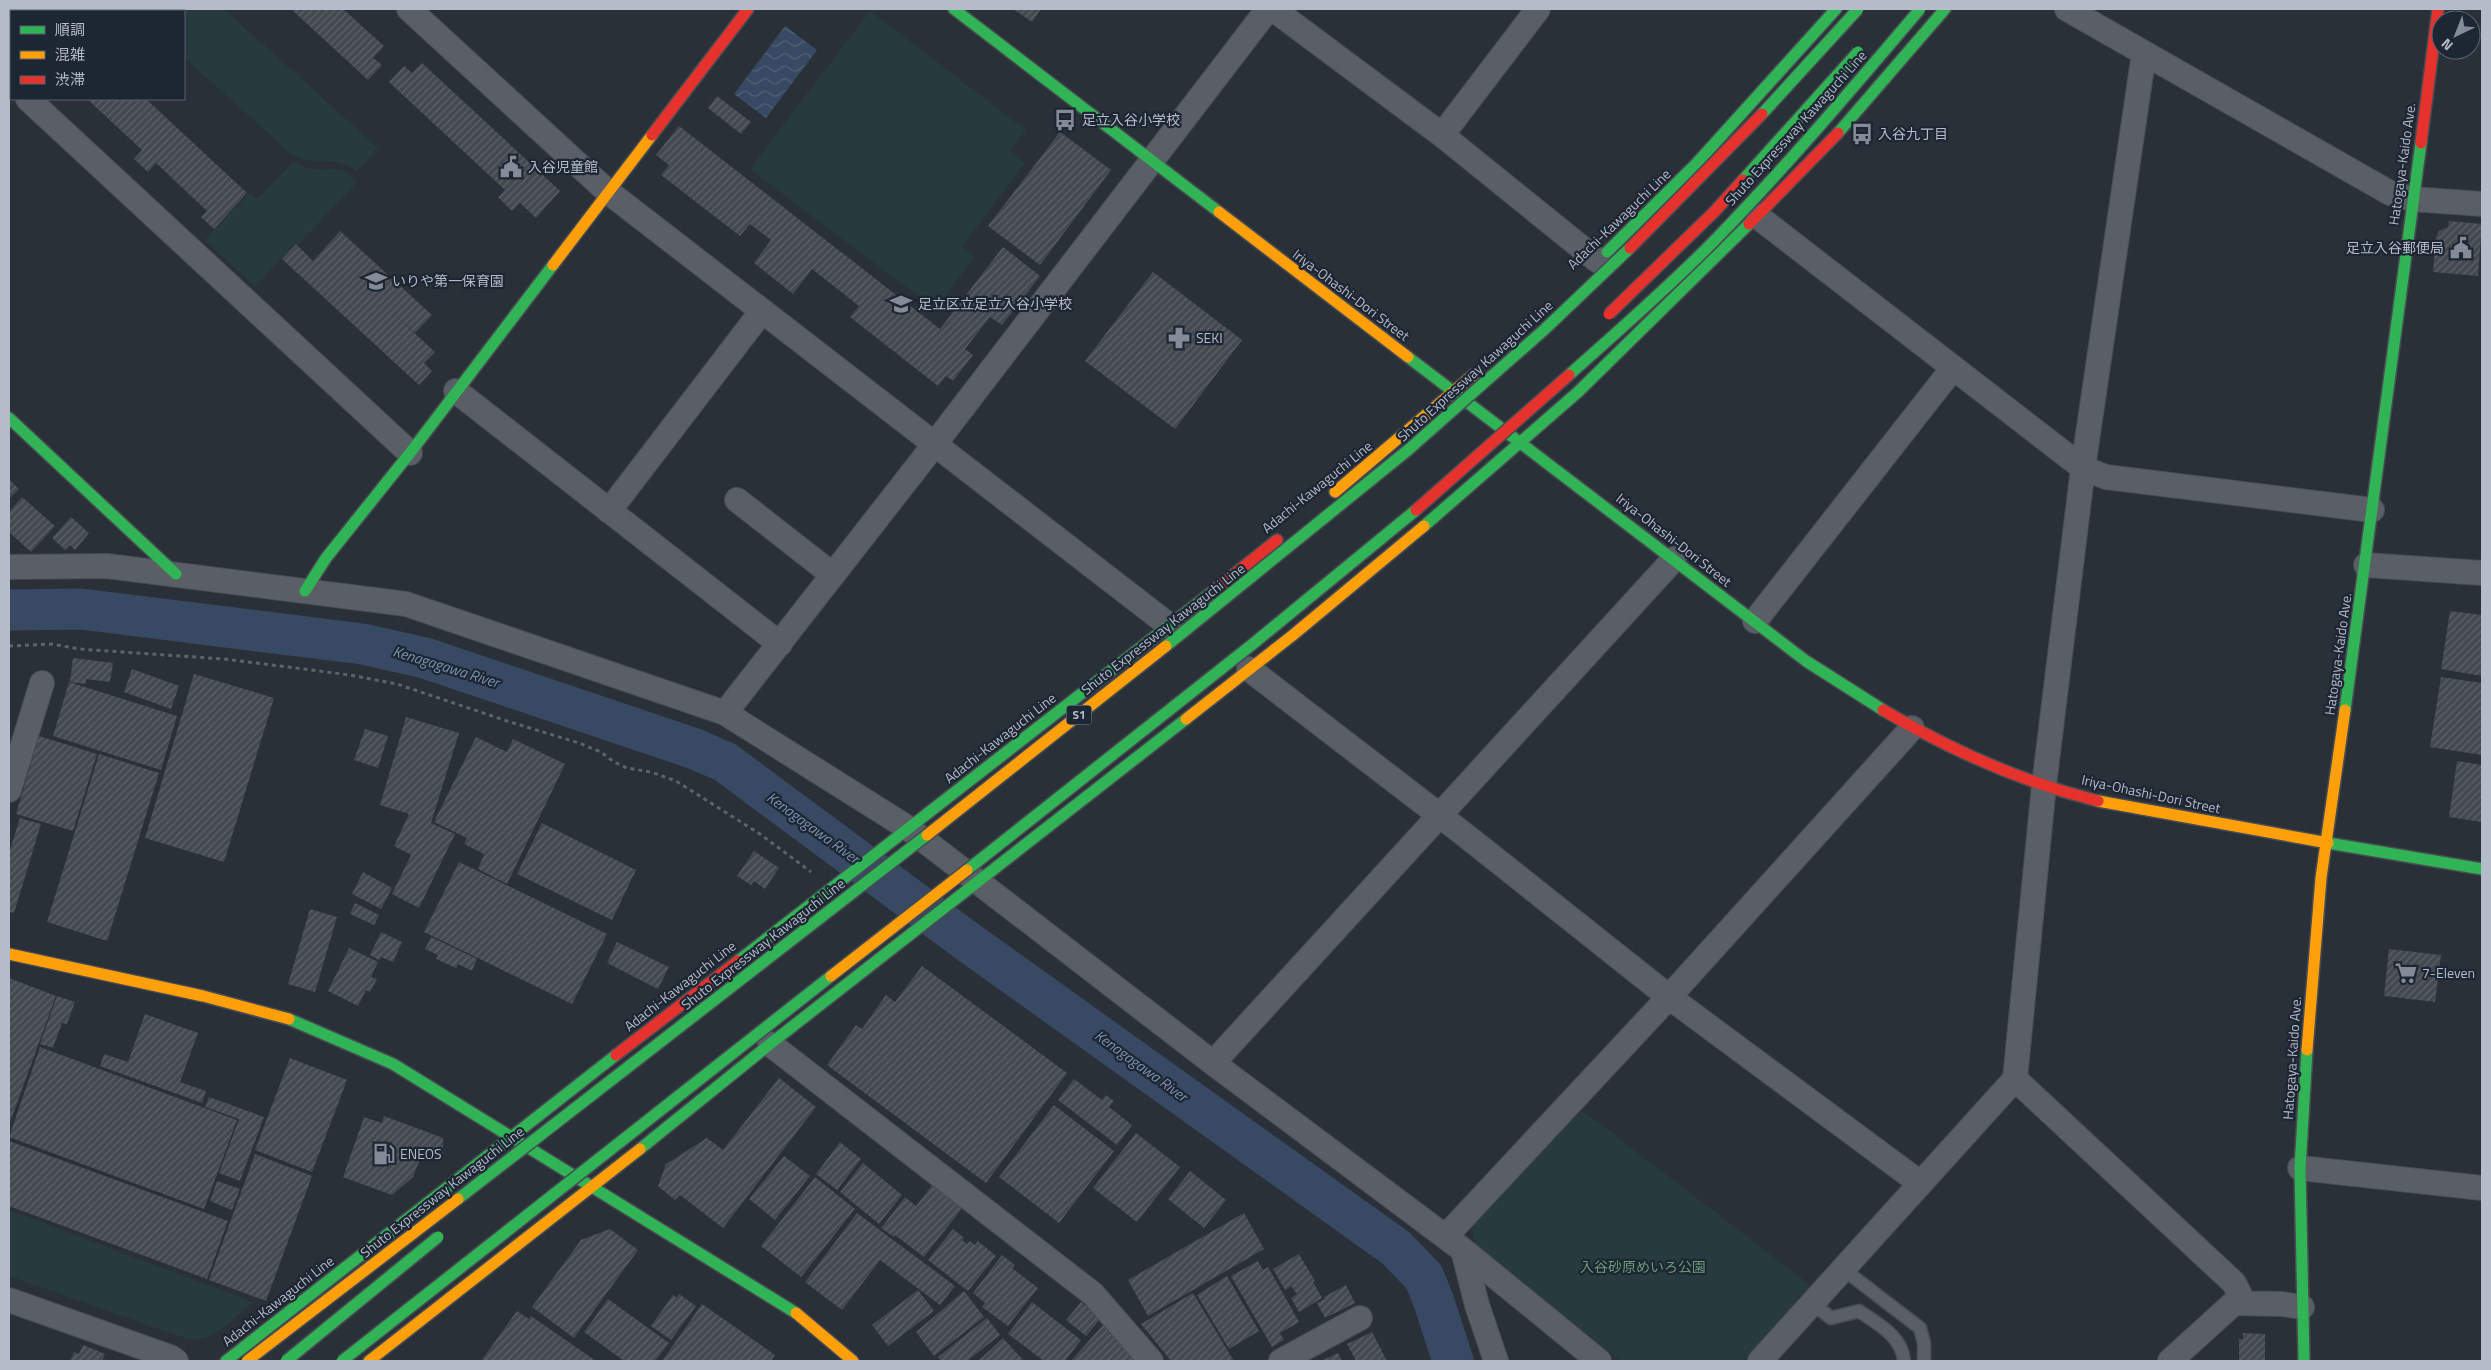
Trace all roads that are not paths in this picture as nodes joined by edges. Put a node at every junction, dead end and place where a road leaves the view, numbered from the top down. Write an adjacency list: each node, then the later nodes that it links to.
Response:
1 (409, 9): 18 (street)
2 (748, 9): 18 (main road)
3 (954, 9): 17 (main road, Iriya-Ohashi-Dori Street)
4 (1268, 9): 17 (street)
5 (1273, 9): 16 (street)
6 (1538, 9): 16 (street)
7 (1836, 9): 22 (main road, Adachi-Kawaguchi Line)
8 (1858, 9): 64 (main road, Shuto Expressway Kawaguchi Line / S1, bridge)
9 (1920, 9): 56 (main road, Shuto Expressway Kawaguchi Line, bridge)
10 (1945, 9): 21 (main road)
11 (2067, 9): 14 (street)
12 (2438, 9): 19 (main road, Hatogaya-Kaido Ave.)
13 (1865, 44): 24 (main road, bridge)
14 (2144, 53): 19 (street); 35 (street)
15 (29, 100): 34 (street)
16 (1442, 135): 22 (street)
17 (1152, 162): 28 (main road, Iriya-Ohashi-Dori Street); 33 (street)
18 (607, 191): 23 (street); 27 (main road)
19 (2412, 199): 20 (street); 38 (main road, Hatogaya-Kaido Ave.)
20 (2482, 204)
21 (1757, 216): 26 (street); 32 (main road)
22 (1595, 264)
23 (762, 311): 33 (street); 39 (street)
24 (1601, 320)
25 (1482, 367): 28 (main road, Adachi-Kawaguchi Line)
26 (1953, 368): 35 (street); 49 (street)
27 (456, 391): 34 (main road); 39 (street)
28 (1454, 391): 32 (main road, Iriya-Ohashi-Dori Street); 36 (main road, Adachi-Kawaguchi Line)
29 (1502, 414): 31 (main road)
30 (9, 418): 46 (main road)
31 (1487, 427)
32 (1522, 442): 42 (main road, Iriya-Ohashi-Dori Street); 52 (main road)
33 (934, 445): 47 (street); 50 (street)
34 (410, 453): 48 (main road)
35 (2083, 468): 38 (street); 57 (street)
36 (1328, 498)
37 (737, 500): 47 (street)
38 (2372, 510): 43 (main road, Hatogaya-Kaido Ave.)
39 (609, 511): 51 (street)
40 (1389, 517): 56 (main road, bridge)
41 (1284, 534): 50 (main road, Adachi-Kawaguchi Line)
42 (1674, 559): 49 (main road, Iriya-Ohashi-Dori Street); 59 (street)
43 (2366, 565): 45 (street); 61 (main road, Hatogaya-Kaido Ave.)
44 (9, 566): 46 (street)
45 (2482, 573)
46 (176, 574): 48 (street)
47 (833, 575): 51 (street)
48 (305, 591): 54 (street)
49 (1755, 621): 55 (main road, Iriya-Ohashi-Dori Street)
50 (1170, 626): 60 (main road, Adachi-Kawaguchi Line)
51 (780, 644): 54 (street)
52 (1249, 669): 59 (street); 63 (main road)
53 (42, 683): 58 (street)
54 (725, 713): 60 (street)
55 (1912, 728): 57 (main road, Iriya-Ohashi-Dori Street); 66 (street)
56 (1140, 734): 90 (main road, Shuto Expressway Kawaguchi Line, bridge)
57 (2044, 785): 61 (main road, Iriya-Ohashi-Dori Street); 70 (street)
58 (9, 790)
59 (1440, 815): 66 (street); 69 (street)
60 (908, 828): 63 (street); 71 (main road, Adachi-Kawaguchi Line)
61 (2325, 843): 62 (main road, Iriya-Ohashi-Dori Street); 74 (main road, Hatogaya-Kaido Ave.)
62 (2482, 869)
63 (977, 883): 67 (main road); 69 (street)
64 (808, 929): 68 (main road, bridge); 88 (main road, Shuto Expressway Kawaguchi Line / S1, bridge)
65 (9, 954): 71 (main road)
66 (1669, 997): 75 (street); 79 (street)
67 (770, 1044): 76 (main road); 93 (street)
68 (661, 1056)
69 (1214, 1063): 79 (street)
70 (2015, 1079): 75 (street); 83 (street)
71 (510, 1137): 76 (main road); 87 (main road, Adachi-Kawaguchi Line)
72 (547, 1149): 73 (main road)
73 (531, 1162)
74 (2300, 1168): 77 (street); 84 (main road, Hatogaya-Kaido Ave.)
75 (1920, 1183): 80 (street)
76 (593, 1188): 91 (main road); 92 (main road)
77 (2482, 1188)
78 (448, 1229): 89 (main road, bridge)
79 (1454, 1243): 95 (street); 96 (street)
80 (1844, 1269): 82 (street); 99 (lane)
81 (9, 1300): 86 (street)
82 (1812, 1303): 97 (street); 98 (lane)
83 (2244, 1303): 84 (street); 100 (street)
84 (2302, 1307): 101 (main road, Hatogaya-Kaido Ave.)
85 (1360, 1318): 94 (street)
86 (176, 1361)
87 (226, 1361)
88 (247, 1361)
89 (286, 1361)
90 (342, 1361)
91 (369, 1361)
92 (852, 1361)
93 (1151, 1361)
94 (1281, 1361)
95 (1496, 1361)
96 (1599, 1361)
97 (1760, 1361)
98 (1904, 1361)
99 (1924, 1361)
100 (2170, 1361)
101 (2304, 1361)

